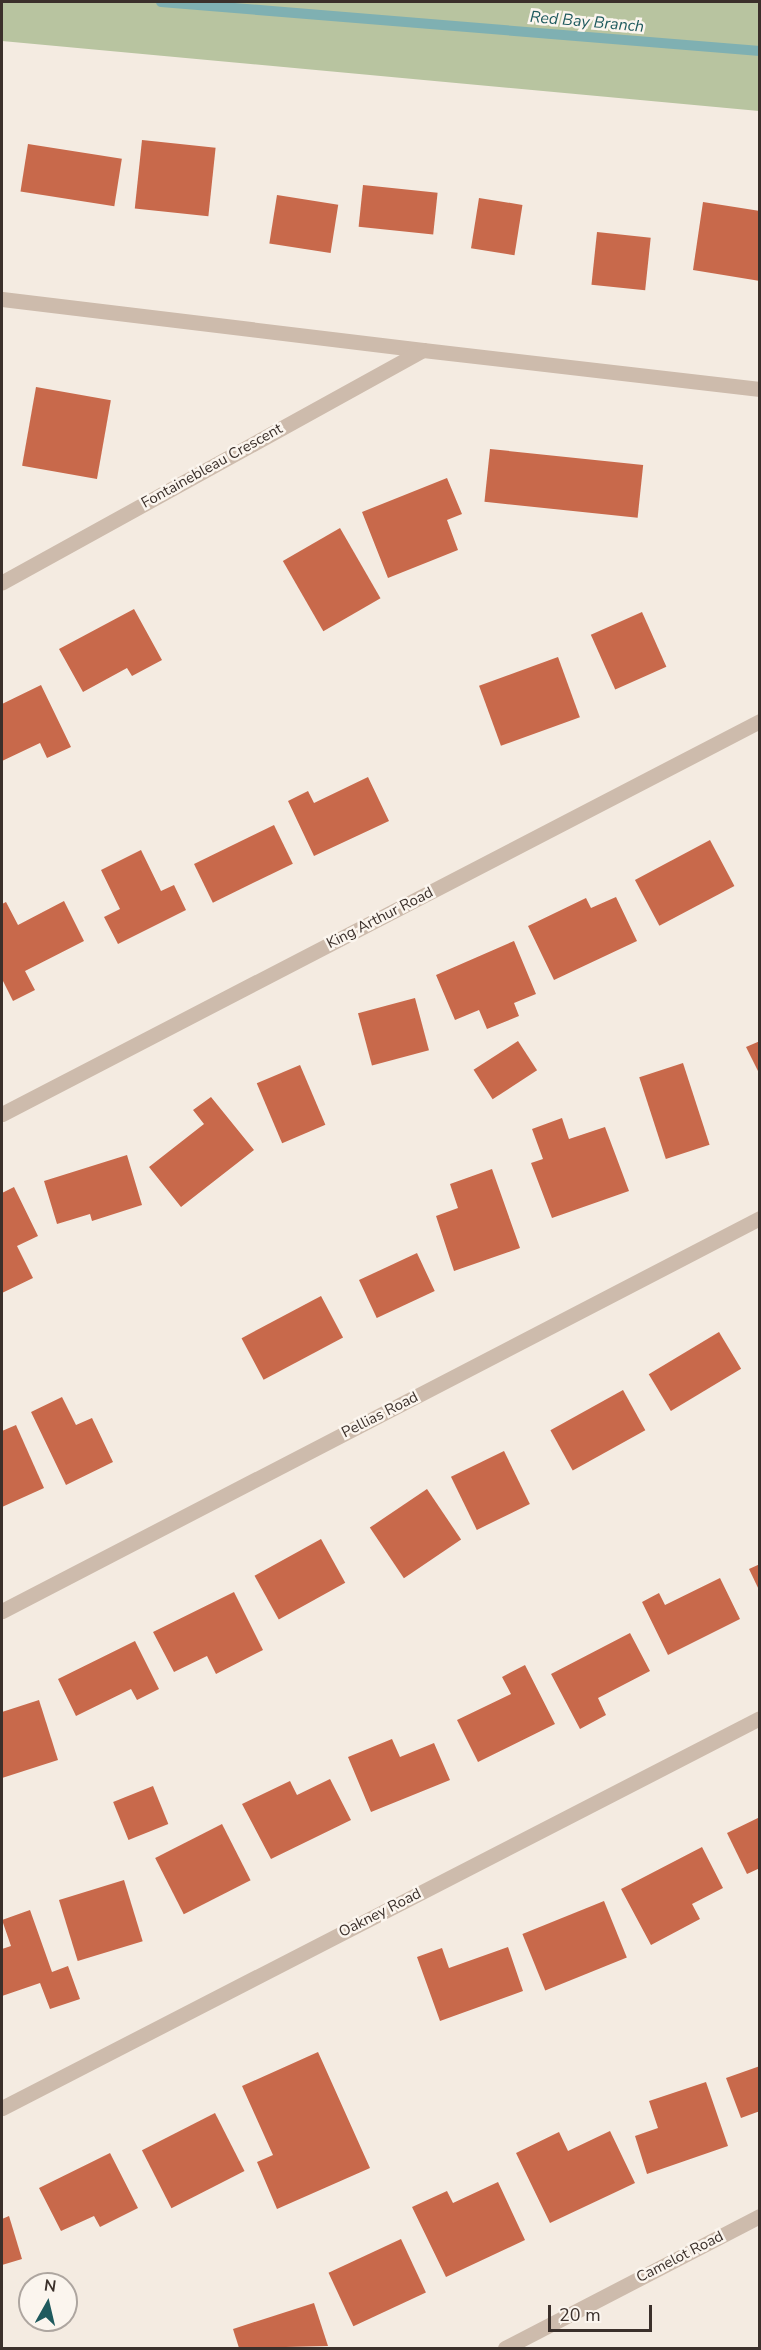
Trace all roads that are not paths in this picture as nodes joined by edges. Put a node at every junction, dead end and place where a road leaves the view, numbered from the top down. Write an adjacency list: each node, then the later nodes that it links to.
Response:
1 (2, 298): 2 (street)
2 (423, 350): 3 (street); 4 (street, Fontainebleau Crescent)
3 (759, 389)
4 (2, 582)
5 (759, 721): 6 (street, King Arthur Road)
6 (2, 1114)
7 (759, 1218): 8 (street, Pellias Road)
8 (2, 1611)
9 (759, 1718): 10 (street, Oakney Road)
10 (2, 2108)
11 (759, 2216): 12 (street, Camelot Road)
12 (505, 2349)

